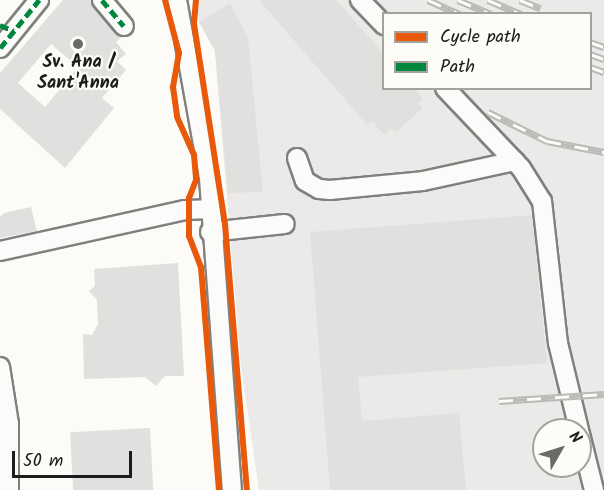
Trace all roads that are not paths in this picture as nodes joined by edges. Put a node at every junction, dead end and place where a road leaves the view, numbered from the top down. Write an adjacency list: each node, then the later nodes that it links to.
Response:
1 (39, 0): 7 (street)
2 (102, 0): 6 (street)
3 (177, 0): 12 (street)
4 (360, 0): 5 (street)
5 (382, 23)
6 (124, 26)
7 (7, 28): 8 (street)
8 (0, 48)
9 (447, 90): 11 (street)
10 (297, 158): 11 (street)
11 (515, 161): 17 (street)
12 (210, 219): 13 (street); 14 (street); 15 (street); 18 (street)
13 (285, 224)
14 (0, 251)
15 (0, 258)
16 (0, 367): 19 (street)
17 (577, 418)
18 (233, 484)
19 (9, 490)

